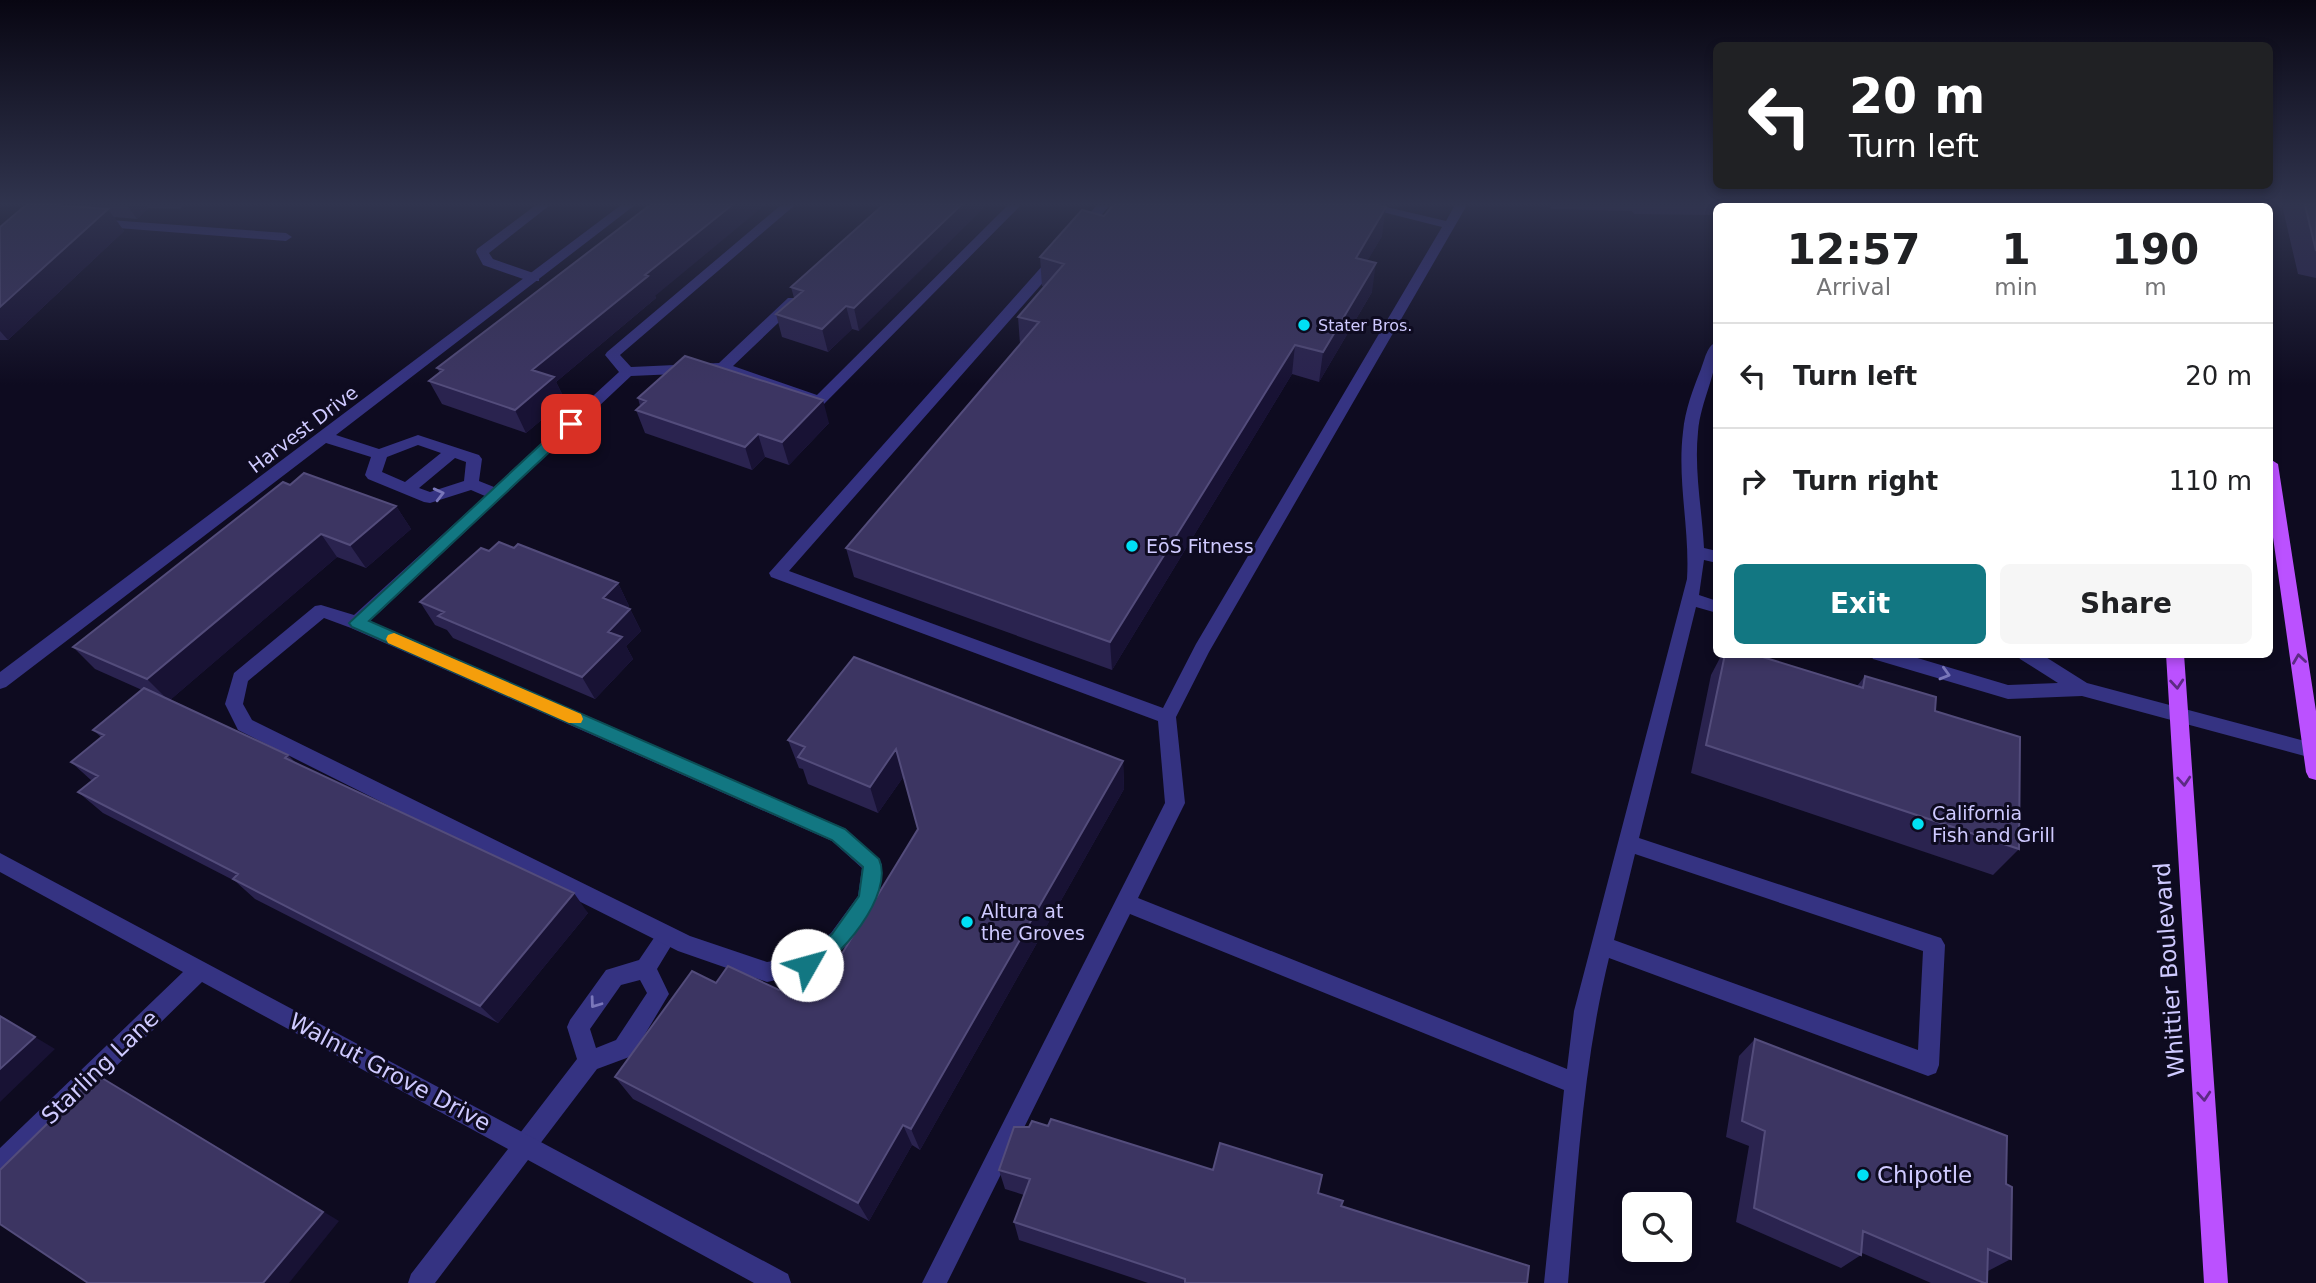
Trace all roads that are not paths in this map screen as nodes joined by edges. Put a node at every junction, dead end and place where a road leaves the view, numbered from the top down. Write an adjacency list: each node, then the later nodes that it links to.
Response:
1 (496, 265): 7 (street)
2 (551, 265): 7 (street, Harvest Drive)
3 (718, 265): 10 (street)
4 (955, 265): 9 (street)
5 (1051, 265): 29 (street)
6 (1425, 265): 29 (street)
7 (534, 278): 12 (street, Harvest Drive)
8 (804, 291): 9 (street)
9 (723, 367): 10 (street)
10 (627, 372): 18 (street)
11 (1712, 378): 19 (street)
12 (324, 437): 14 (street); 26 (street, Harvest Drive)
13 (453, 452): 14 (street); 15 (street); 17 (street)
14 (380, 454): 17 (street)
15 (471, 484): 17 (street, one-way to 15); 18 (street)
16 (2273, 484): 30 (main road, one-way to 16)
17 (407, 489)
18 (496, 494): 22 (street)
19 (1707, 555): 20 (street)
20 (1691, 599): 21 (street); 32 (street)
21 (1713, 606)
22 (357, 623): 35 (street); 35 (street)
23 (1893, 658): 27 (street, one-way to 27)
24 (2032, 658): 27 (street)
25 (2175, 658): 28 (main road, Whittier Boulevard, one-way to 28)
26 (0, 682)
27 (2082, 689): 28 (street)
28 (2179, 713): 30 (street); 47 (main road, Whittier Boulevard, one-way to 47)
29 (1167, 717): 34 (street)
30 (2312, 750): 31 (main road)
31 (2316, 772)
32 (1629, 843): 36 (street); 36 (street)
33 (0, 862): 38 (street, Walnut Grove Drive)
34 (1125, 902): 40 (street); 45 (street)
35 (667, 936): 37 (street)
36 (1603, 946): 40 (street)
37 (646, 968): 39 (street); 39 (street, one-way to 39)
38 (200, 970): 41 (street, Walnut Grove Drive); 42 (street, Starling Lane)
39 (589, 1061): 41 (street)
40 (1577, 1084): 46 (street)
41 (525, 1145): 43 (street); 44 (street, Walnut Grove Drive)
42 (0, 1164)
43 (420, 1283)
44 (779, 1283)
45 (934, 1283)
46 (1556, 1283)
47 (2216, 1283)

